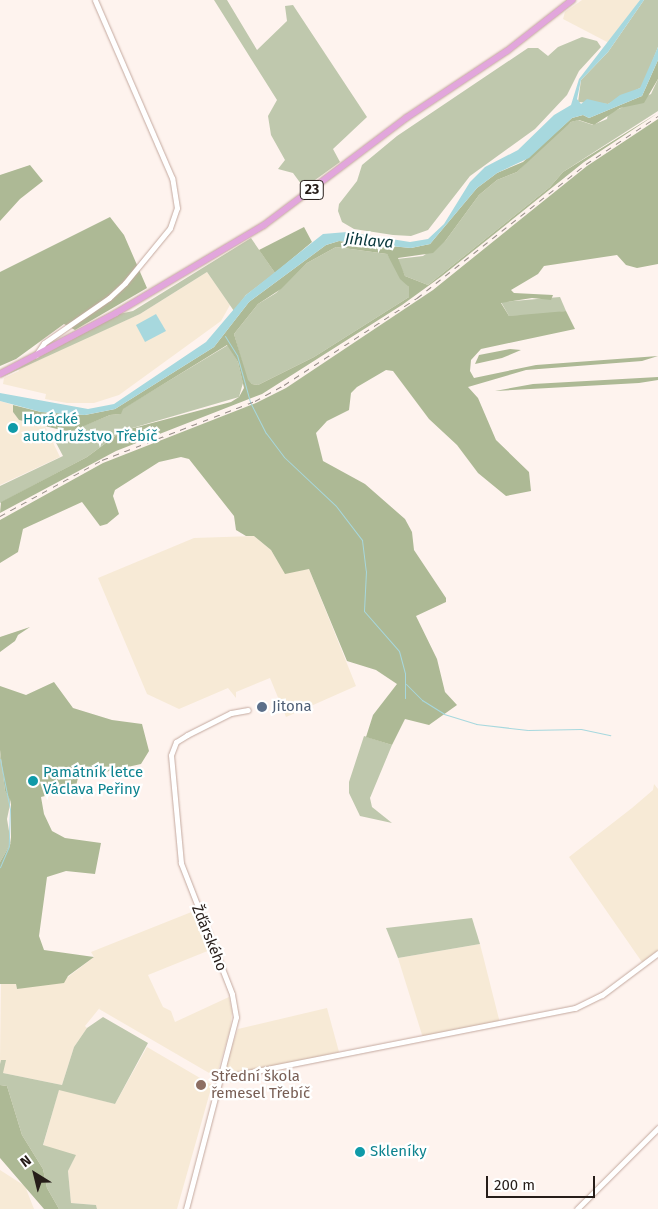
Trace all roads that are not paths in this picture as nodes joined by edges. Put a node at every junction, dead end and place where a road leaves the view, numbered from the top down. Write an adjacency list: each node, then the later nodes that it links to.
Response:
1 (95, 0): 3 (street)
2 (572, 0): 3 (main road, 23)
3 (36, 356): 4 (main road, 23)
4 (0, 374)
5 (248, 710): 7 (street, Žďárského)
6 (658, 953): 7 (street)
7 (221, 1078): 9 (street, Žďárského)
8 (658, 1128): 10 (street)
9 (186, 1209)
10 (577, 1209)

